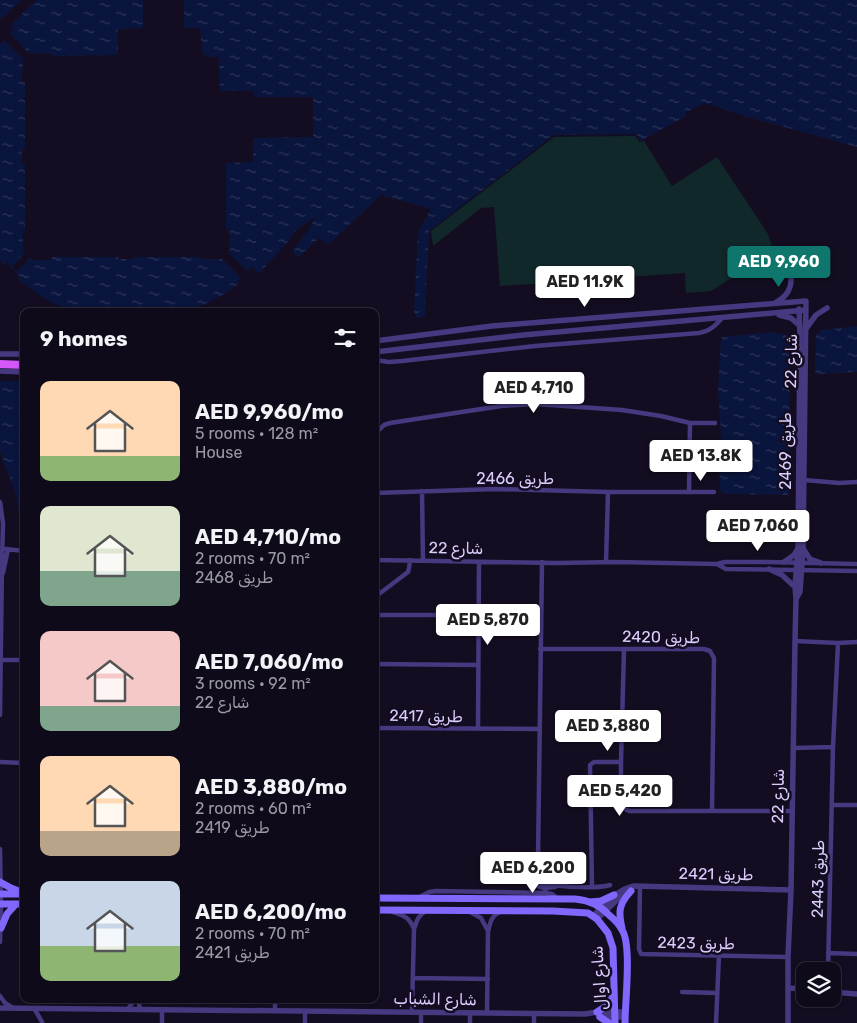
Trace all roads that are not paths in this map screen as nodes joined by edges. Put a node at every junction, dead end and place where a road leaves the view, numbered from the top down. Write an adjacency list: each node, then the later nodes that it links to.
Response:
1 (791, 274): 3 (street)
2 (798, 302): 3 (street); 5 (street, طريق 2469); 5 (street)
3 (772, 304): 9 (street)
4 (827, 308): 8 (street)
5 (803, 310): 6 (street); 8 (street, طريق 2469)
6 (770, 313): 7 (street); 8 (street)
7 (722, 318): 10 (street); 13 (street)
8 (803, 328): 21 (street, شارع 22); 31 (street, طريق 2469)
9 (379, 341)
10 (379, 352)
11 (0, 354): 12 (street)
12 (20, 354)
13 (379, 361)
14 (0, 364): 15 (main road)
15 (20, 365)
16 (0, 372): 17 (street)
17 (20, 372)
18 (690, 423): 19 (street); 20 (street); 26 (street)
19 (715, 423)
20 (379, 430)
21 (804, 480): 22 (street); 31 (street, شارع 22)
22 (857, 482)
23 (422, 491): 24 (street, طريق 2466); 25 (street, طريق 2466); 35 (street)
24 (379, 492)
25 (608, 492): 26 (street, طريق 2466); 38 (street)
26 (689, 492): 27 (street, طريق 2466)
27 (714, 492)
28 (0, 502): 29 (street)
29 (1, 548): 30 (street); 47 (street)
30 (8, 549): 32 (street); 47 (street)
31 (801, 549): 39 (street); 40 (street, طريق 2469); 41 (street)
32 (20, 550)
33 (379, 560): 34 (street, شارع 22)
34 (410, 560): 35 (street, شارع 22); 49 (street)
35 (423, 561): 36 (street, شارع 22)
36 (479, 562): 37 (street, شارع 22); 52 (street, طريق 2417)
37 (542, 562): 38 (street, شارع 22); 57 (street)
38 (606, 562): 42 (street, شارع 22)
39 (784, 562): 40 (street, شارع 22); 42 (street, شارع 22)
40 (800, 563): 41 (street, شارع 22); 45 (street, طريق 2469)
41 (821, 563): 43 (street, شارع 22)
42 (717, 564): 44 (street, شارع 22)
43 (857, 564)
44 (769, 569): 45 (street, شارع 22); 48 (street)
45 (799, 570): 46 (street, شارع 22); 48 (street, طريق 2469); 50 (street, شارع 22)
46 (857, 571)
47 (2, 576): 58 (street)
48 (795, 587): 50 (street, طريق 2469)
49 (379, 594)
50 (796, 599): 53 (street, شارع 22)
51 (379, 615): 52 (street)
52 (479, 615): 61 (street, طريق 2417)
53 (795, 641): 55 (street); 68 (street, شارع 22)
54 (857, 642): 55 (street)
55 (838, 643): 67 (street, طريق 2443)
56 (624, 649): 57 (street, طريق 2420); 70 (street); 74 (street, طريق 2420)
57 (540, 650): 66 (street)
58 (1, 660): 59 (street); 62 (street)
59 (20, 660)
60 (379, 664): 61 (street)
61 (478, 665): 65 (street, طريق 2417)
62 (0, 698): 63 (street)
63 (0, 716)
64 (379, 728): 65 (street, طريق 2417)
65 (478, 729): 66 (street, طريق 2417)
66 (540, 729): 77 (street)
67 (833, 747): 68 (street); 72 (street, طريق 2443)
68 (792, 748): 75 (street, شارع 22)
69 (0, 762): 71 (street)
70 (621, 762): 74 (street); 83 (street)
71 (20, 763)
72 (832, 805): 73 (street); 109 (street, طريق 2443)
73 (857, 805)
74 (712, 811): 75 (street)
75 (792, 811): 85 (street, شارع 22)
76 (0, 849): 79 (street)
77 (539, 870): 78 (street); 84 (street)
78 (541, 880): 81 (street); 84 (street)
79 (0, 882): 86 (main road); 89 (street)
80 (610, 885): 83 (street)
81 (560, 886): 83 (street); 84 (street)
82 (640, 886): 85 (street, طريق 2421); 87 (street, طريق 2421); 90 (street, طريق 2421); 111 (street, طريق 2423)
83 (592, 887)
84 (545, 890): 92 (street); 93 (street)
85 (791, 890): 112 (street, شارع 22)
86 (20, 891)
87 (631, 891): 97 (street, طريق 2421); 106 (main road)
88 (20, 893): 89 (main road)
89 (0, 894): 95 (street)
90 (614, 895): 94 (main road); 97 (street, طريق 2421)
91 (379, 898): 92 (main road, شارع اوال)
92 (418, 898): 93 (main road, شارع اوال)
93 (558, 899): 94 (main road, شارع اوال)
94 (590, 902): 97 (main road, شارع اوال)
95 (1, 904): 96 (main road); 104 (street)
96 (20, 904): 104 (main road)
97 (604, 909): 103 (street, طريق 2421); 106 (main road, شارع اوال)
98 (379, 910): 99 (main road)
99 (385, 910): 100 (main road); 105 (street)
100 (427, 910): 101 (main road); 105 (street)
101 (469, 911): 102 (main road); 107 (street)
102 (500, 911): 103 (main road); 107 (street)
103 (595, 917): 118 (main road, شارع اوال)
104 (1, 928): 108 (street)
105 (414, 929): 114 (street)
106 (623, 930): 143 (main road, شارع اوال)
107 (488, 932): 115 (street)
108 (0, 942)
109 (828, 953): 110 (street); 113 (street, طريق 2443)
110 (857, 954)
111 (719, 955): 112 (street, طريق 2423); 120 (street)
112 (788, 957): 116 (street, شارع 22)
113 (828, 962)
114 (413, 978): 115 (street); 136 (street)
115 (488, 979): 139 (street)
116 (788, 988): 117 (street); 152 (street, شارع 22)
117 (796, 988)
118 (615, 991): 141 (main road); 142 (main road, شارع اوال)
119 (682, 992): 120 (street)
120 (717, 993): 151 (street)
121 (841, 993): 122 (street)
122 (857, 994)
123 (0, 996): 128 (street)
124 (133, 1003): 131 (street)
125 (138, 1003): 132 (street)
126 (275, 1003): 134 (street)
127 (0, 1008): 128 (street, شارع الشباب)
128 (14, 1008): 129 (street, شارع الشباب)
129 (34, 1008): 130 (street, شارع الشباب); 144 (street)
130 (45, 1008): 131 (street, شارع الشباب); 144 (street)
131 (128, 1009): 132 (street, شارع الشباب)
132 (140, 1009): 133 (street, شارع الشباب)
133 (162, 1010): 134 (street, شارع الشباب); 145 (street)
134 (275, 1011): 135 (street, شارع الشباب)
135 (305, 1011): 136 (street, شارع الشباب); 146 (street)
136 (412, 1012): 137 (street, شارع الشباب)
137 (421, 1012): 138 (street, شارع الشباب); 147 (street)
138 (470, 1013): 139 (street, شارع الشباب); 148 (street)
139 (487, 1013): 140 (street, شارع الشباب)
140 (534, 1014): 141 (street, شارع الشباب); 149 (street)
141 (598, 1015): 142 (street, شارع الشباب); 150 (main road)
142 (615, 1017): 143 (street, شارع الشباب)
143 (625, 1017)
144 (42, 1023)
145 (162, 1023)
146 (305, 1023)
147 (421, 1023)
148 (470, 1023)
149 (534, 1023)
150 (609, 1023)
151 (716, 1023)
152 (788, 1023)

